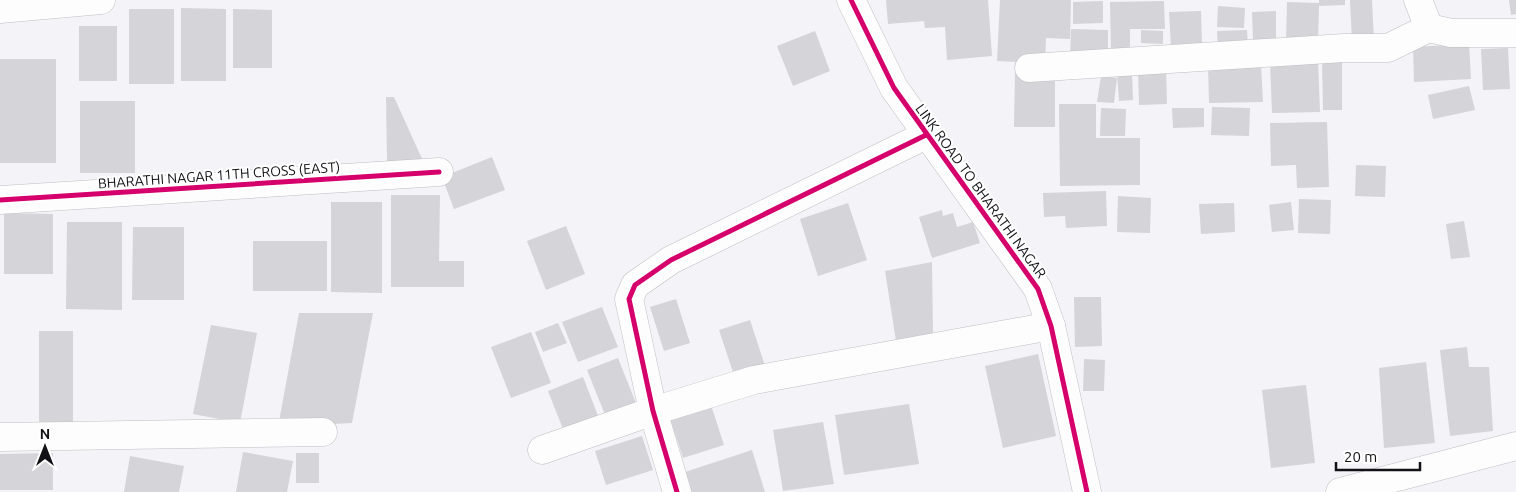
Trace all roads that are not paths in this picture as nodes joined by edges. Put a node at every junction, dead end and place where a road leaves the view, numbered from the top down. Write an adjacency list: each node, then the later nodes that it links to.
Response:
1 (101, 0): 4 (street)
2 (851, 0): 8 (street, LINK ROAD TO BHARATHI NAGAR)
3 (1418, 0): 5 (street)
4 (0, 9)
5 (1429, 28): 6 (street); 7 (street)
6 (1516, 33)
7 (1030, 68)
8 (926, 135): 11 (street, LINK ROAD TO BHARATHI NAGAR); 12 (street)
9 (439, 172): 10 (street, BHARATHI NAGAR 11TH CROSS (EAST))
10 (0, 200)
11 (1051, 326): 12 (street); 18 (street, LINK ROAD TO BHARATHI NAGAR)
12 (653, 411): 16 (street); 17 (street)
13 (323, 432): 14 (street)
14 (0, 437)
15 (1516, 446): 19 (street)
16 (542, 450)
17 (677, 492)
18 (1087, 492)
19 (1340, 492)

